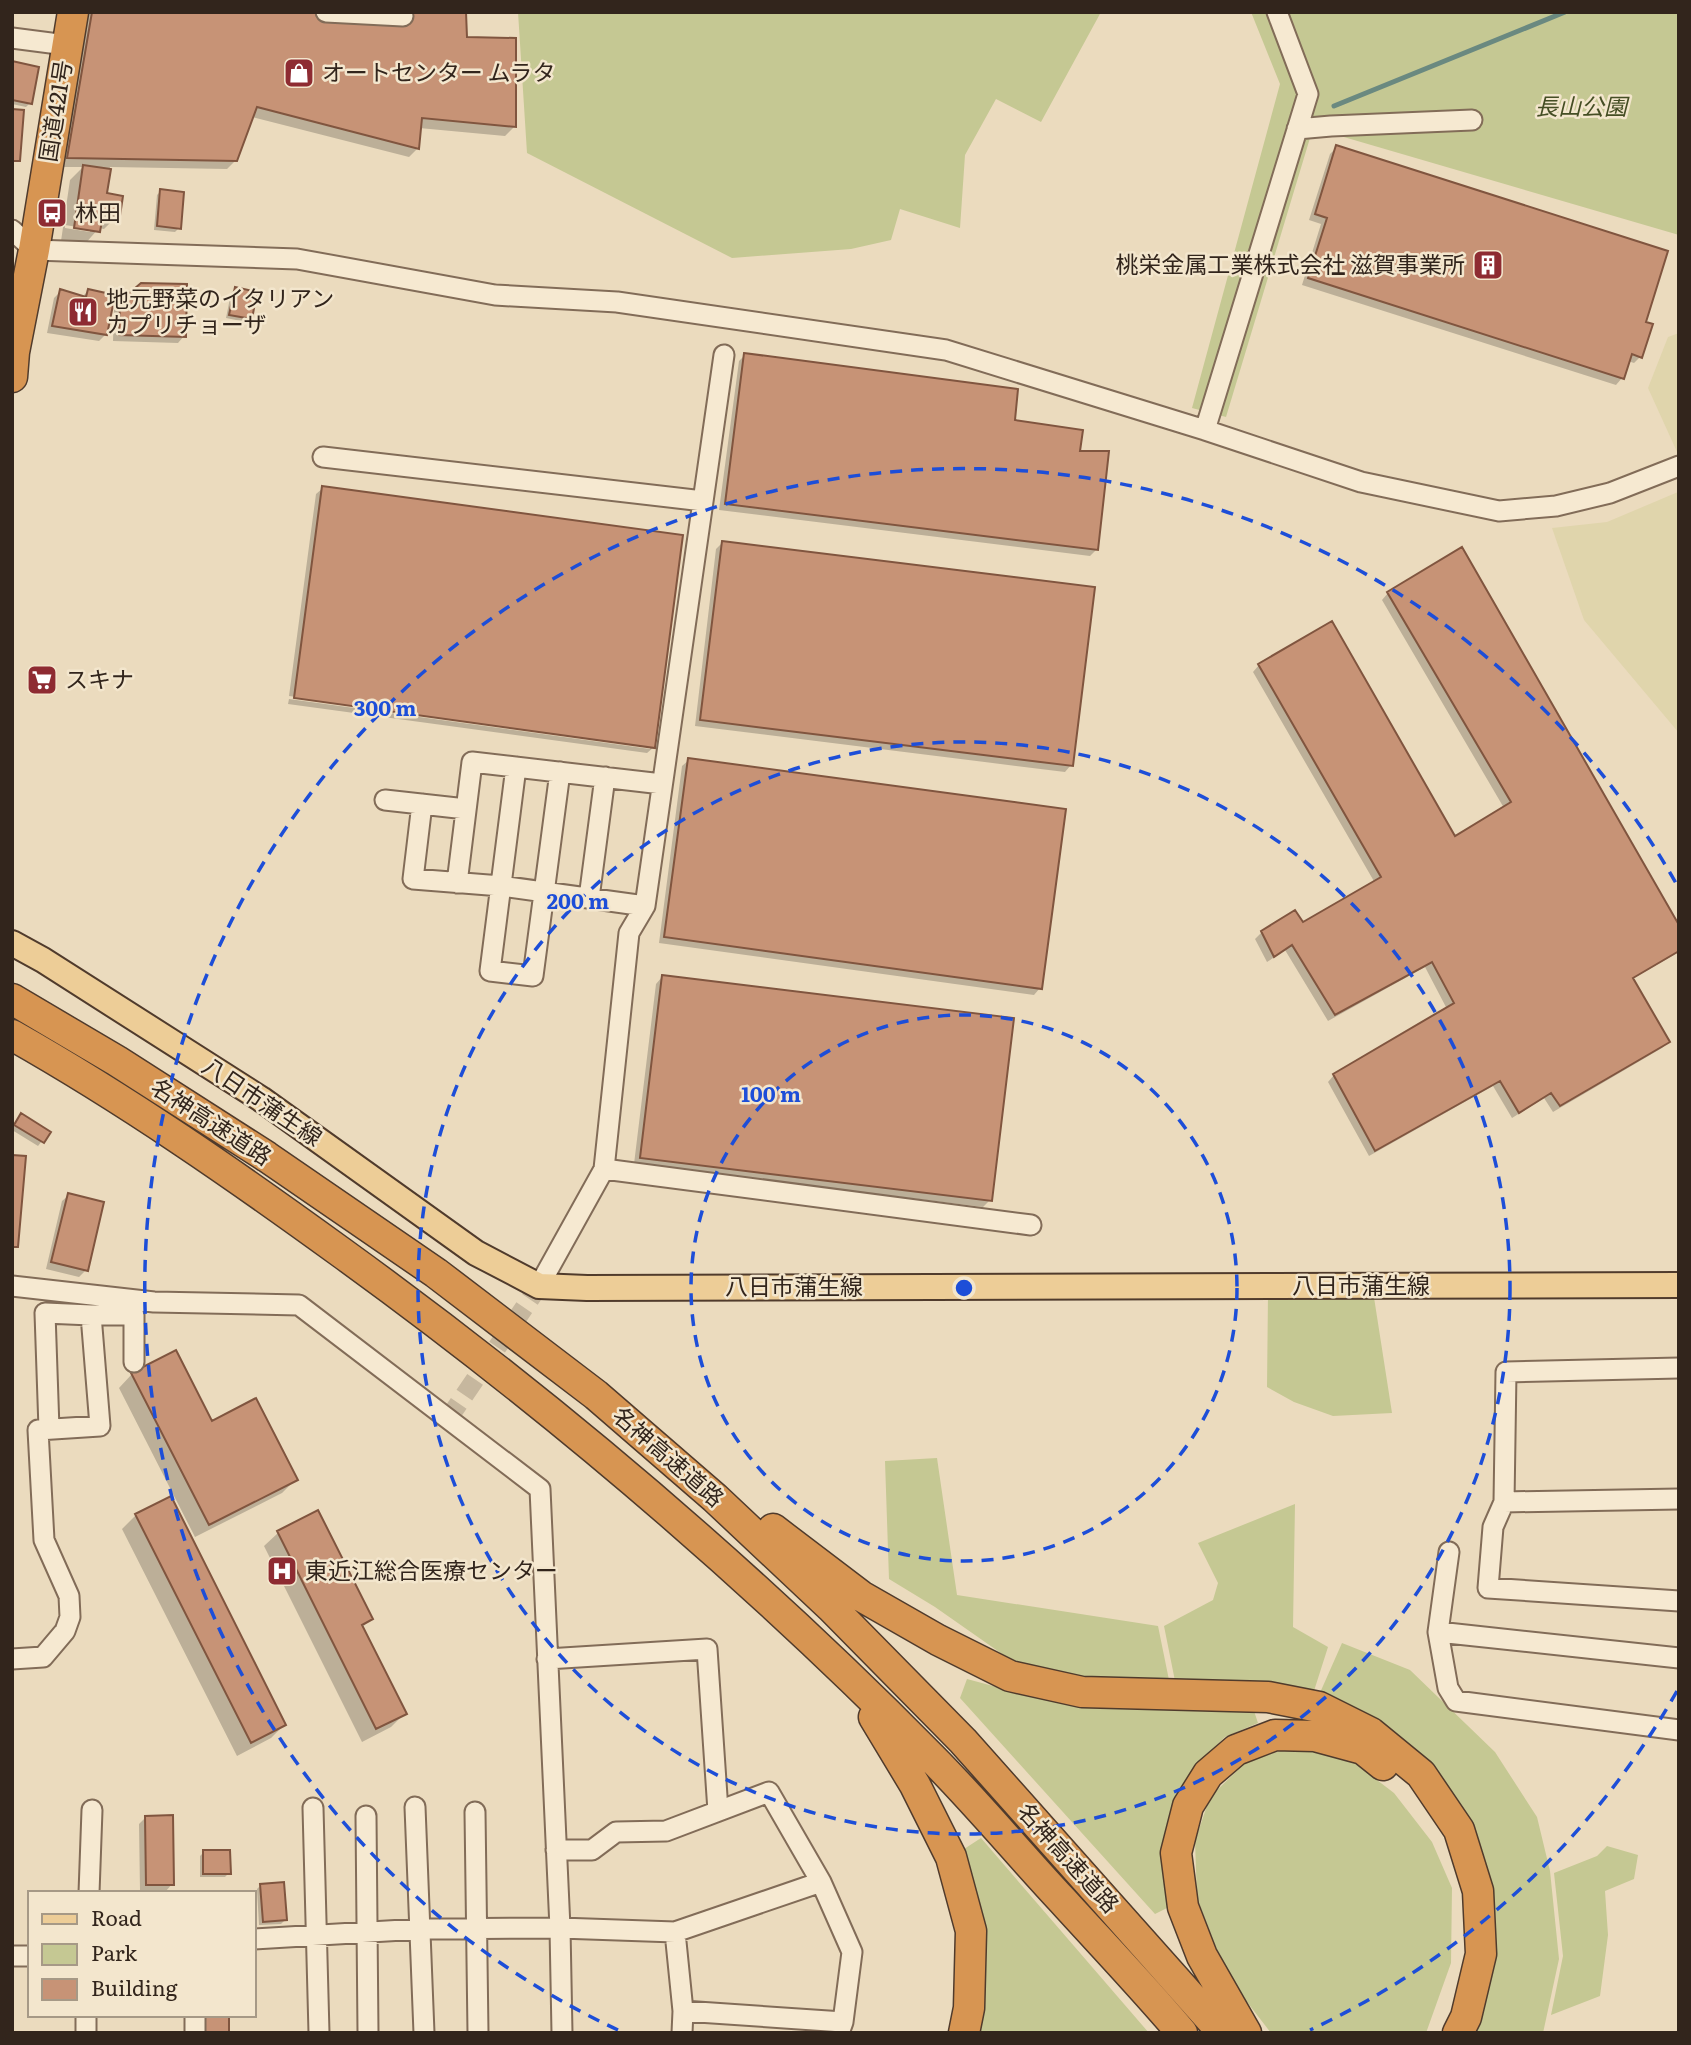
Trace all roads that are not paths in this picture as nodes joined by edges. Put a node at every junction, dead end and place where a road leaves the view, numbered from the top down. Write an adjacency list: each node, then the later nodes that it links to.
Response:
1 (73, 12): 6 (highway, 国道421号)
2 (326, 12): 4 (street)
3 (1277, 12): 8 (street)
4 (403, 16)
5 (12, 38): 6 (street)
6 (66, 45): 9 (highway, 国道421号)
7 (1472, 120): 8 (street)
8 (1297, 129): 12 (street)
9 (23, 240): 11 (highway, 国道421号); 12 (street)
10 (724, 355): 15 (street)
11 (13, 362)
12 (1205, 430): 14 (street)
13 (323, 457): 15 (street)
14 (1679, 466)
15 (704, 500): 19 (street)
16 (516, 767): 17 (street); 22 (street); 24 (street)
17 (560, 772): 18 (street); 25 (street)
18 (605, 778): 19 (street); 26 (street)
19 (662, 784): 27 (street)
20 (385, 800): 21 (street)
21 (422, 804): 22 (street); 23 (street)
22 (466, 809): 23 (street)
23 (457, 883): 24 (street)
24 (502, 886): 25 (street); 25 (street)
25 (544, 892): 26 (street)
26 (589, 898): 27 (street)
27 (645, 905): 31 (street)
28 (12, 943): 36 (main road, 八日市蒲生線)
29 (22, 1005): 33 (highway, 名神高速道路)
30 (20, 1040): 49 (highway, 名神高速道路)
31 (604, 1169): 32 (street); 36 (street)
32 (1031, 1225)
33 (436, 1273): 78 (highway, 名神高速道路); 81 (highway)
34 (1679, 1285): 36 (main road, 八日市蒲生線)
35 (12, 1286): 46 (street)
36 (539, 1286)
37 (91, 1315): 38 (street); 40 (street); 40 (street)
38 (134, 1362)
39 (1679, 1368): 42 (street)
40 (49, 1429): 48 (street)
41 (1679, 1499): 42 (street)
42 (1504, 1502): 44 (street)
43 (1449, 1552): 45 (street)
44 (1679, 1601)
45 (1438, 1632): 47 (street); 50 (street)
46 (547, 1658): 54 (street); 57 (street)
47 (1679, 1658)
48 (12, 1659)
49 (842, 1670): 76 (highway); 77 (highway, 名神高速道路)
50 (1679, 1730)
51 (415, 1807): 62 (street)
52 (313, 1808): 65 (street)
53 (92, 1810): 59 (street)
54 (718, 1811): 57 (street); 58 (street)
55 (475, 1812): 60 (street)
56 (366, 1816): 64 (street)
57 (556, 1850): 61 (street)
58 (821, 1882): 63 (street); 68 (street)
59 (89, 1891)
60 (476, 1928): 61 (street); 62 (street); 72 (street)
61 (560, 1928): 63 (street); 74 (street)
62 (420, 1929): 64 (street); 71 (street)
63 (675, 1932): 67 (street)
64 (368, 1934): 65 (street); 70 (street)
65 (315, 1937): 66 (street); 69 (street)
66 (256, 1939)
67 (683, 2011): 68 (street); 75 (street)
68 (841, 2027)
69 (319, 2033)
70 (368, 2033)
71 (424, 2033)
72 (478, 2033)
73 (553, 2033): 74 (street)
74 (562, 2033)
75 (682, 2033)
76 (964, 2033)
77 (1182, 2033)
78 (1223, 2033)
79 (1246, 2033): 80 (highway)
80 (1441, 2033)
81 (1458, 2033)

